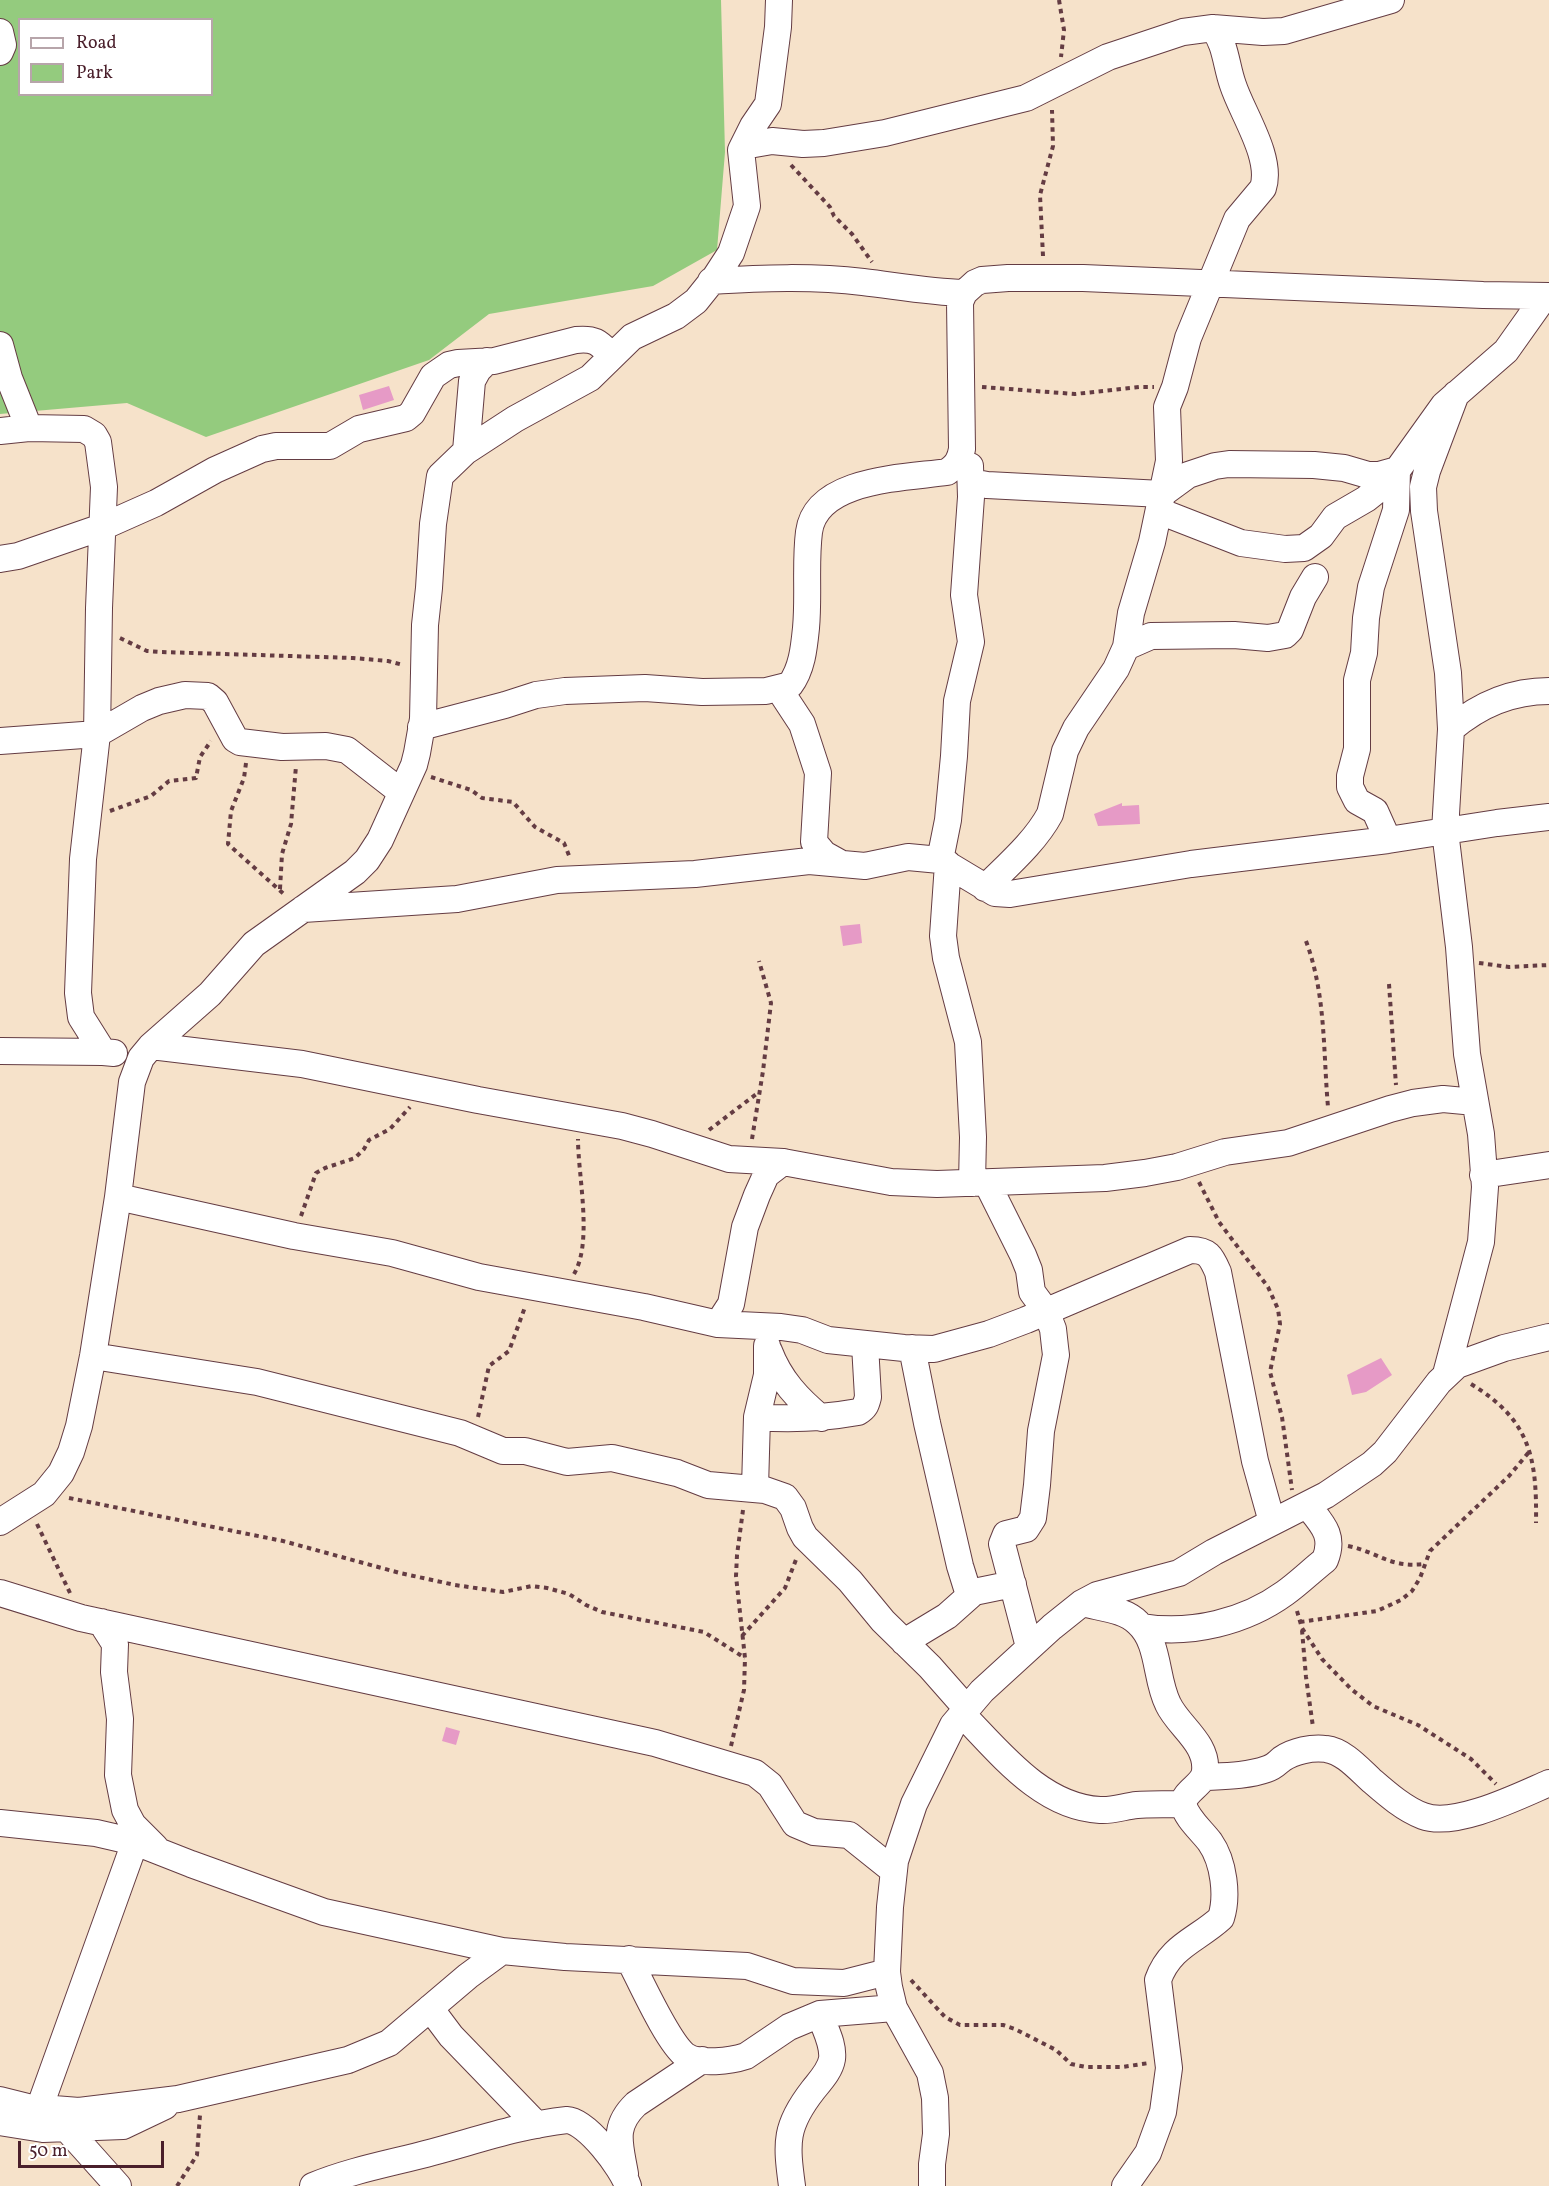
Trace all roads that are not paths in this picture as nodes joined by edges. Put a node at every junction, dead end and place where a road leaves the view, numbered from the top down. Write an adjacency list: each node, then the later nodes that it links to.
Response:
1 (779, 0): 6 (street)
2 (1391, 0): 3 (street)
3 (1213, 28): 6 (street); 8 (street)
4 (0, 32): 5 (street)
5 (0, 52)
6 (755, 143): 7 (street)
7 (711, 281): 9 (street); 12 (street)
8 (1210, 283): 9 (street); 10 (street); 21 (street)
9 (964, 293): 15 (street)
10 (1547, 296): 14 (street)
11 (0, 345): 16 (street)
12 (612, 356): 13 (street); 18 (street)
13 (487, 361): 18 (street); 22 (street)
14 (1456, 394): 19 (street); 29 (street)
15 (961, 421): 20 (street); 26 (street)
16 (29, 428): 17 (street); 22 (street)
17 (0, 431)
18 (466, 452): 28 (street)
19 (1397, 470): 21 (street); 21 (street); 35 (street)
20 (971, 482): 21 (street); 36 (street)
21 (1160, 502): 25 (street)
22 (102, 527): 23 (street); 30 (street)
23 (0, 559)
24 (1315, 577): 25 (street)
25 (1126, 647): 38 (street)
26 (779, 689): 28 (street); 37 (street)
27 (1549, 691): 29 (street)
28 (421, 727): 32 (street)
29 (1451, 729): 34 (street)
30 (97, 734): 31 (street); 32 (street); 41 (street)
31 (0, 741)
32 (401, 792): 39 (street)
33 (1549, 817): 34 (street)
34 (1445, 831): 35 (street); 43 (street)
35 (1388, 840): 38 (street)
36 (944, 862): 37 (street); 38 (street); 47 (street)
37 (843, 864): 39 (street)
38 (985, 888)
39 (301, 910): 42 (street)
40 (0, 1051): 41 (street)
41 (103, 1052): 42 (street)
42 (146, 1052): 44 (street); 48 (street)
43 (1476, 1102): 46 (street); 47 (street)
44 (783, 1162): 47 (street); 50 (street)
45 (1549, 1165): 46 (street)
46 (1483, 1175): 57 (street)
47 (980, 1183): 49 (street)
48 (118, 1197): 50 (street); 56 (street)
49 (1046, 1311): 55 (street); 63 (street); 64 (street)
50 (718, 1324): 51 (street)
51 (749, 1326): 53 (street); 54 (street)
52 (1549, 1337): 57 (street)
53 (865, 1345): 55 (street); 59 (street)
54 (767, 1346): 58 (street); 59 (street)
55 (912, 1348): 66 (street)
56 (93, 1356): 60 (street); 62 (street)
57 (1448, 1373): 61 (street)
58 (757, 1417): 59 (street); 60 (street)
59 (821, 1418)
60 (751, 1488): 70 (street)
61 (1302, 1507): 63 (street); 69 (street)
62 (0, 1522)
63 (1272, 1522): 67 (street)
64 (1013, 1584): 66 (street); 71 (street)
65 (0, 1593): 68 (street)
66 (969, 1595): 70 (street)
67 (1082, 1603): 69 (street); 71 (street)
68 (91, 1620): 78 (street); 79 (street)
69 (1142, 1627): 73 (street)
70 (904, 1642): 72 (street)
71 (1029, 1647): 72 (street)
72 (965, 1712): 75 (street); 79 (street)
73 (1204, 1778): 74 (street); 75 (street)
74 (1549, 1783)
75 (1183, 1804): 98 (street)
76 (0, 1823): 77 (street)
77 (135, 1842): 78 (street); 89 (street)
78 (159, 1851): 80 (street)
79 (894, 1871): 82 (street)
80 (502, 1951): 81 (street); 83 (street)
81 (629, 1959): 82 (street); 86 (street)
82 (887, 1969): 84 (street)
83 (430, 2008): 87 (street); 91 (street)
84 (894, 2008): 85 (street); 94 (street)
85 (820, 2014): 86 (street); 97 (street)
86 (702, 2060): 93 (street)
87 (178, 2099): 89 (street); 92 (street)
88 (0, 2100): 89 (street)
89 (39, 2109)
90 (0, 2122): 92 (street)
91 (537, 2125): 93 (street); 96 (street)
92 (67, 2129): 95 (street)
93 (627, 2181)
94 (930, 2185)
95 (118, 2186)
96 (313, 2186)
97 (792, 2186)
98 (1125, 2186)

